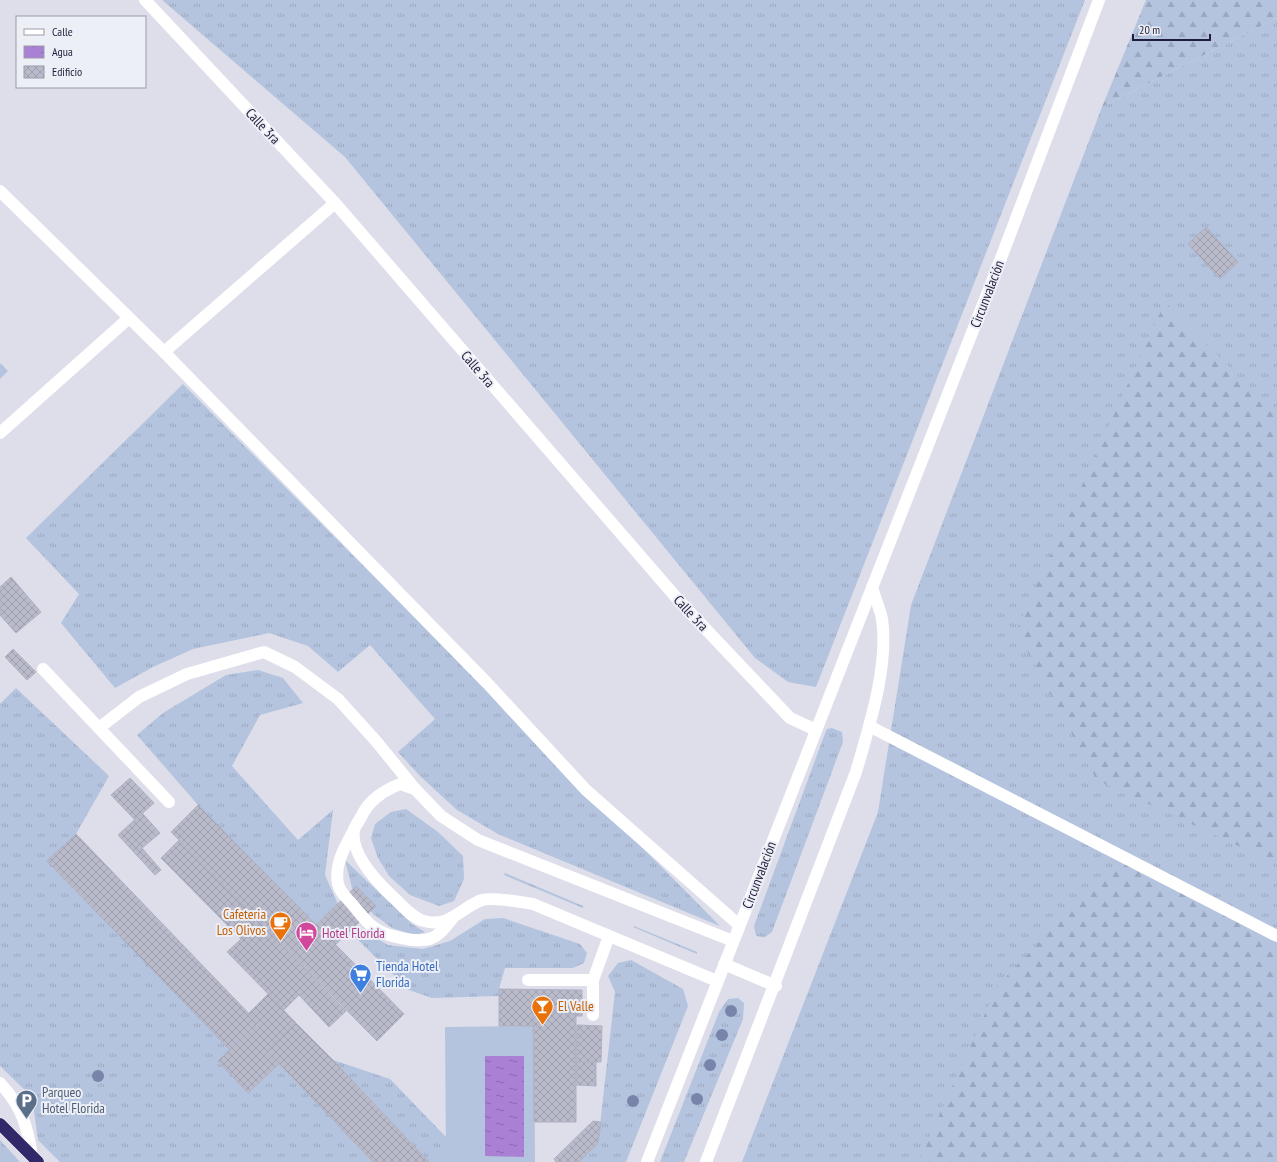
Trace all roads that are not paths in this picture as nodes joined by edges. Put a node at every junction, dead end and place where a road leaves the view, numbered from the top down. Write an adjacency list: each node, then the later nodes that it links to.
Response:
1 (145, 0): 4 (street, Calle 3ra)
2 (1099, 0): 8 (street, Circunvalación)
3 (0, 191): 5 (street)
4 (335, 203): 6 (street); 12 (street, Calle 3ra)
5 (129, 318): 6 (street); 7 (street)
6 (164, 352): 17 (street)
7 (0, 433)
8 (872, 587): 10 (street); 12 (street, Circunvalación)
9 (44, 669): 11 (street)
10 (869, 726): 19 (street); 25 (street)
11 (99, 728): 13 (street); 14 (street)
12 (816, 730): 17 (street, Circunvalación)
13 (415, 789): 15 (street); 20 (street)
14 (169, 802)
15 (354, 830): 16 (street); 16 (street)
16 (452, 919): 18 (street)
17 (739, 925): 20 (street, Circunvalación)
18 (609, 936): 23 (street); 24 (street)
19 (1277, 936)
20 (733, 941): 21 (street, Circunvalación)
21 (724, 964): 24 (street, Circunvalación); 25 (street)
22 (528, 980): 23 (street)
23 (593, 980): 26 (street)
24 (717, 982): 30 (street, Circunvalación)
25 (776, 986): 31 (street)
26 (593, 1015)
27 (0, 1083): 29 (street)
28 (0, 1124): 29 (highway)
29 (35, 1159)
30 (647, 1162)
31 (706, 1162)

